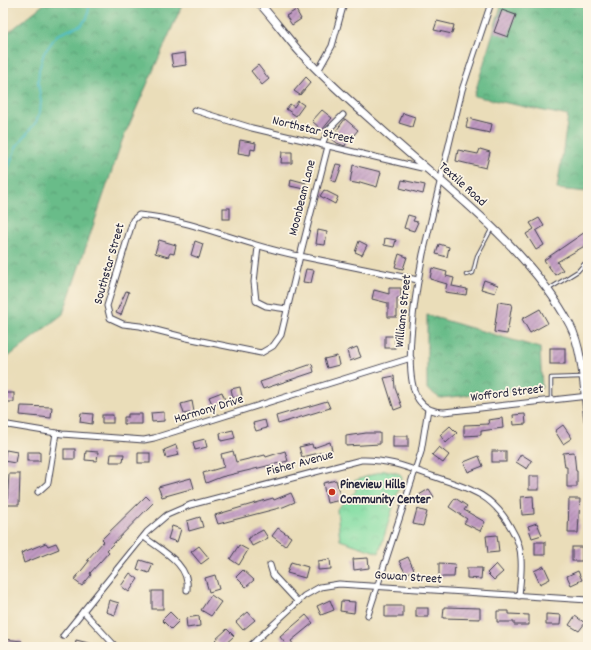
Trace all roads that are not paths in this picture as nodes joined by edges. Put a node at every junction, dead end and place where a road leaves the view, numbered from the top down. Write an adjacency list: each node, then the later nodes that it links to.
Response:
1 (260, 3): 4 (street, Textile Road)
2 (344, 3): 4 (street)
3 (491, 3): 9 (street, Williams Street)
4 (318, 71): 8 (street, Textile Road)
5 (194, 110): 7 (street, Northstar Street)
6 (344, 115): 7 (street, Moonbeam Lane)
7 (325, 146): 8 (street, Northstar Street); 12 (street, Moonbeam Lane)
8 (427, 169): 9 (street, Textile Road)
9 (440, 181): 10 (street, Textile Road); 15 (street, Williams Street)
10 (492, 228): 14 (lane); 16 (street, Textile Road)
11 (258, 247): 12 (street, Southstar Street); 17 (street); 17 (street, Southstar Street)
12 (300, 256): 15 (street, Southstar Street); 17 (street, Southstar Street)
13 (584, 264): 16 (lane)
14 (466, 275)
15 (418, 280): 18 (street, Williams Street)
16 (547, 290): 19 (street, Textile Road)
17 (287, 309)
18 (411, 358): 22 (street, Williams Street); 25 (street, Harmony Drive)
19 (582, 377): 20 (street, Textile Road); 21 (lane)
20 (586, 396): 21 (street, Wofford Street); 23 (street, Textile Road)
21 (551, 400): 22 (street, Wofford Street)
22 (428, 409): 26 (street)
23 (588, 420)
24 (8, 425): 25 (street, Harmony Drive)
25 (56, 433): 27 (street)
26 (415, 470): 28 (street, Fisher Avenue); 30 (street); 32 (street, Fisher Avenue)
27 (38, 492)
28 (144, 537): 31 (street); 35 (street, Fisher Avenue)
29 (270, 565): 34 (street)
30 (379, 587): 32 (street, Gowan Street); 34 (street, Gowan Street); 36 (street)
31 (186, 590)
32 (519, 596): 33 (street, Gowan Street)
33 (588, 600)
34 (298, 602): 39 (street, Gowan Street)
35 (83, 611): 37 (street, Fisher Avenue); 38 (street)
36 (368, 615)
37 (63, 636)
38 (116, 647)
39 (249, 647)

